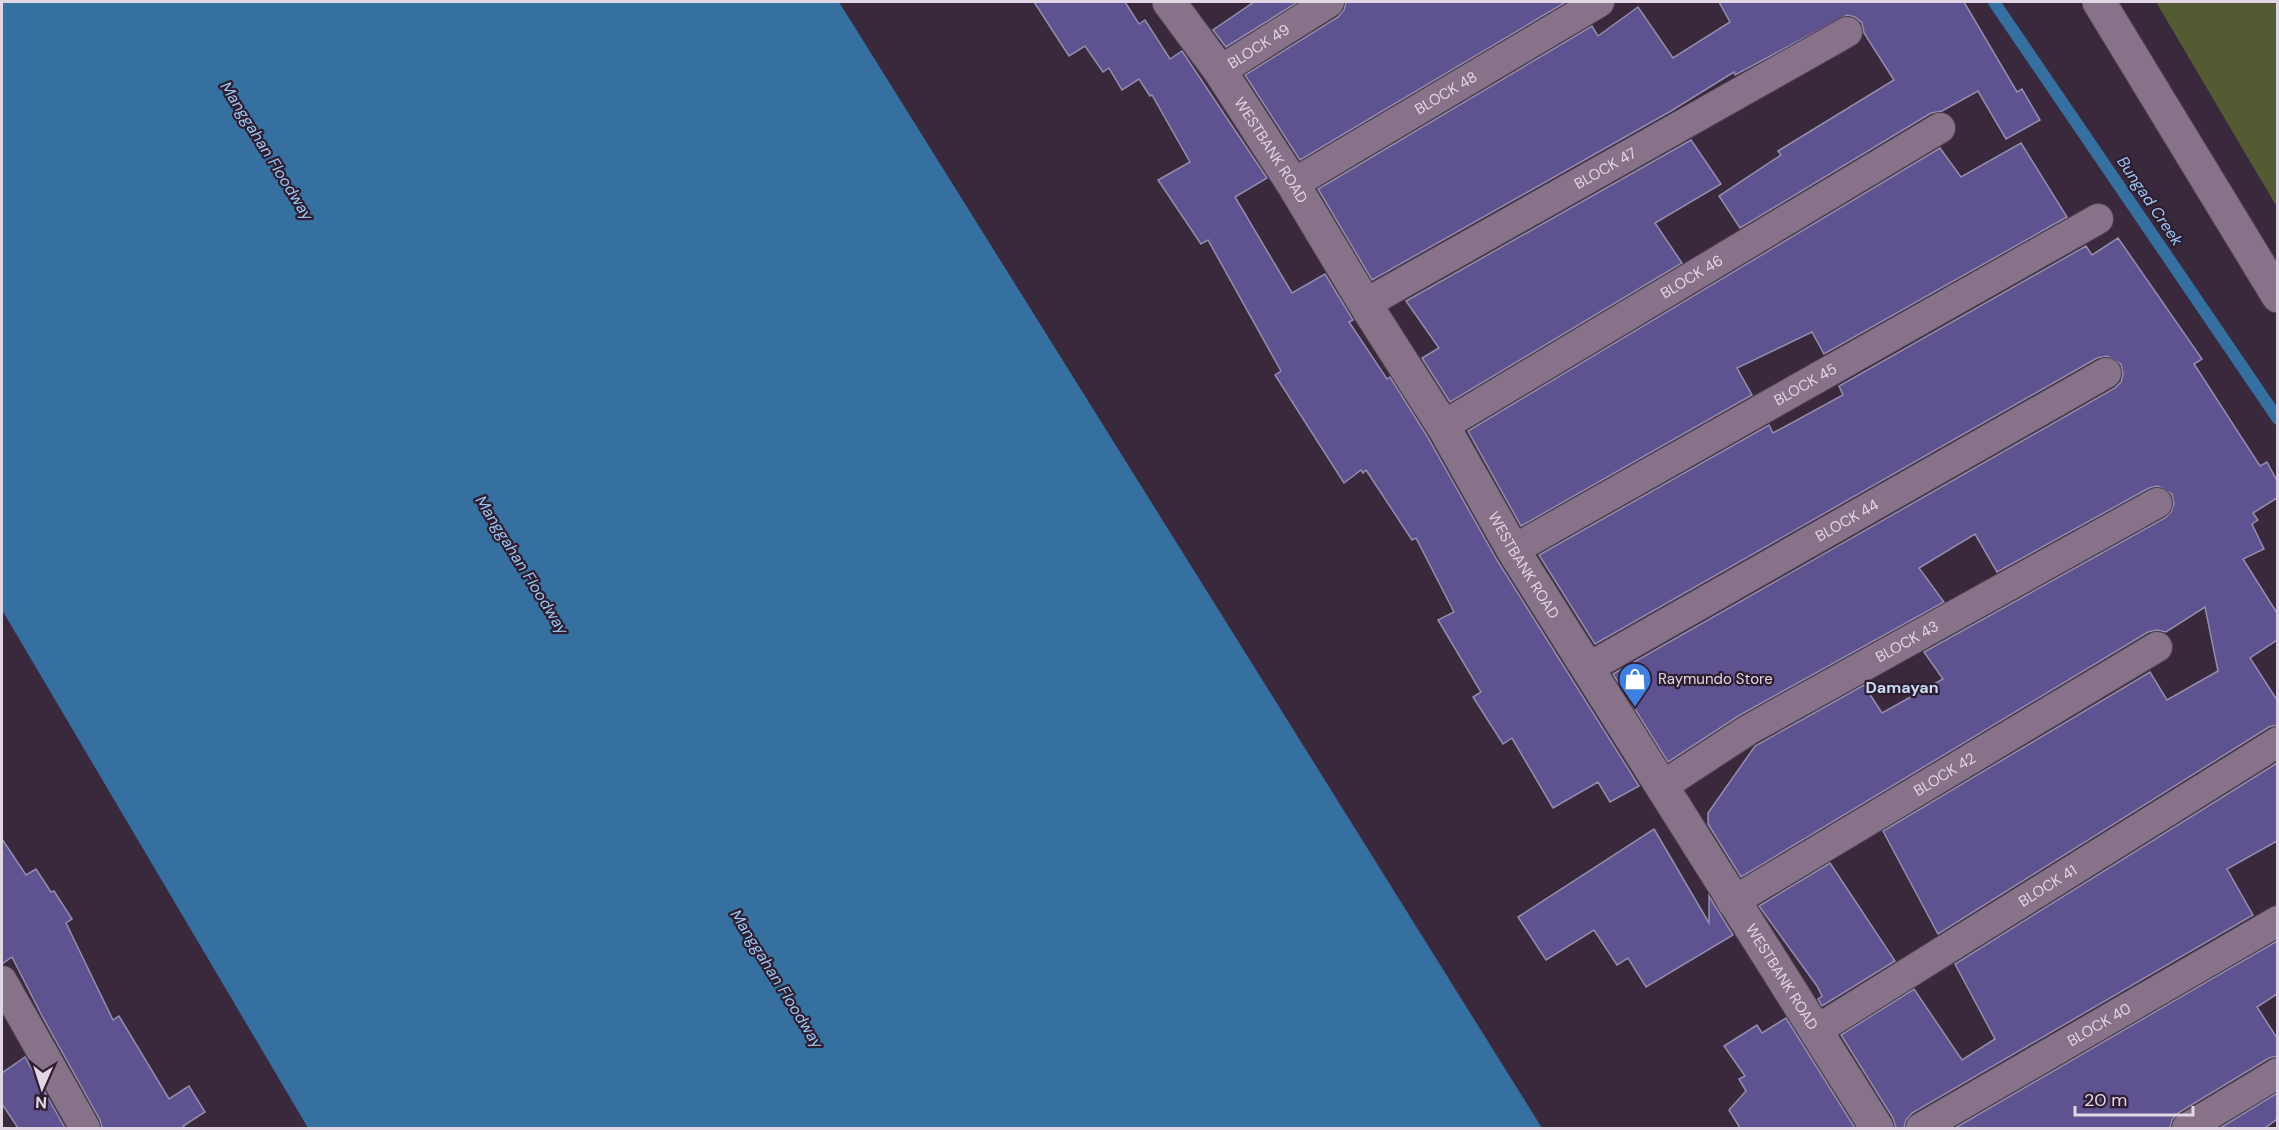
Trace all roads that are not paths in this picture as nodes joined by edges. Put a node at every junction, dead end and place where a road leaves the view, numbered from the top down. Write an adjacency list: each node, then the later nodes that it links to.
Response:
1 (1169, 2): 6 (street, WESTBANK ROAD)
2 (1329, 2): 6 (street, BLOCK 49)
3 (1599, 2): 8 (street, BLOCK 48)
4 (2099, 2): 10 (street)
5 (1846, 32): 11 (street, BLOCK 47)
6 (1220, 71): 8 (street, WESTBANK ROAD)
7 (1940, 128): 13 (street, BLOCK 46)
8 (1293, 184): 11 (street, WESTBANK ROAD)
9 (2098, 219): 15 (street, BLOCK 45)
10 (2277, 296)
11 (1365, 304): 13 (street, WESTBANK ROAD)
12 (2106, 373): 17 (street, BLOCK 44)
13 (1443, 426): 15 (street, WESTBANK ROAD)
14 (2157, 503): 19 (street, BLOCK 43)
15 (1513, 550): 17 (street, WESTBANK ROAD)
16 (2157, 647): 20 (street, BLOCK 42)
17 (1588, 668): 19 (street, WESTBANK ROAD)
18 (2277, 742): 23 (street, BLOCK 41)
19 (1661, 787): 20 (street, WESTBANK ROAD)
20 (1732, 902): 23 (street, WESTBANK ROAD)
21 (2277, 921): 27 (street, BLOCK 40)
22 (4, 990): 25 (street)
23 (1817, 1030): 26 (street, WESTBANK ROAD)
24 (2277, 1073): 28 (street)
25 (85, 1128)
26 (1877, 1128)
27 (1921, 1128)
28 (2187, 1128)

